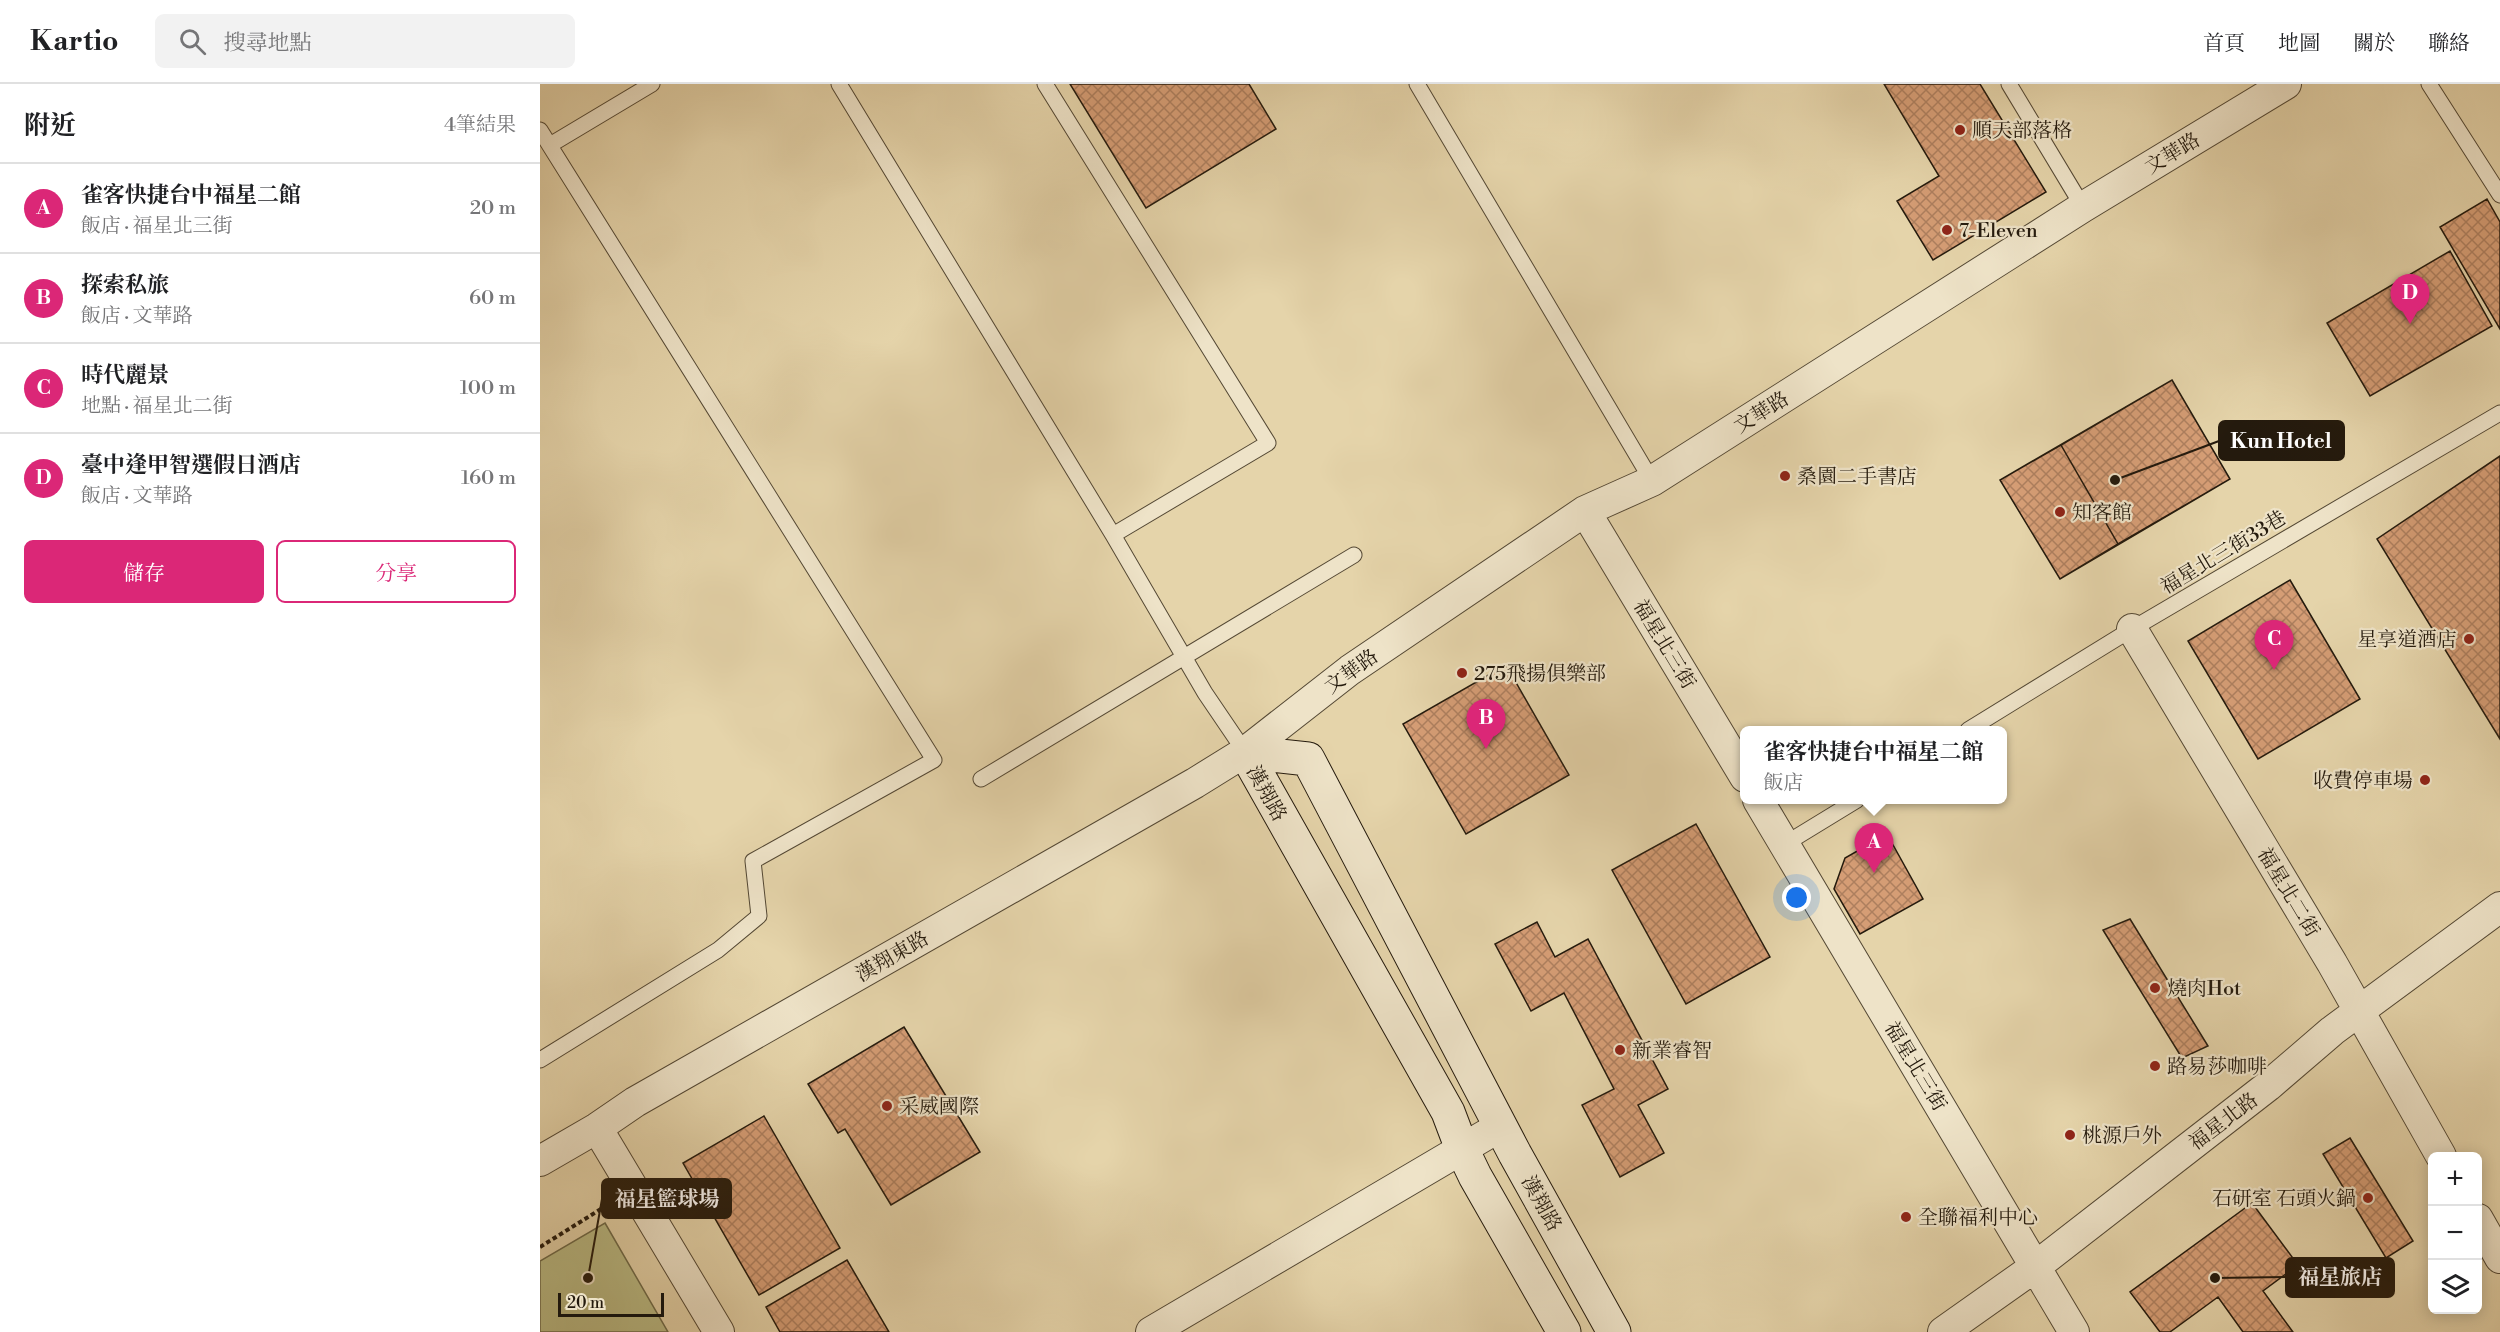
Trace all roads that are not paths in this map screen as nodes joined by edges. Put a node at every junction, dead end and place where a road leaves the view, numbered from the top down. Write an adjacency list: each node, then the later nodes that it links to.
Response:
1 (652, 84): 9 (lane)
2 (840, 84): 15 (lane)
3 (1045, 84): 15 (lane)
4 (1417, 84): 13 (lane)
5 (2009, 84): 11 (lane)
6 (2286, 84): 11 (street, 文華路)
7 (2429, 84): 10 (lane)
8 (540, 130): 9 (lane)
9 (550, 145): 28 (lane)
10 (2500, 195)
11 (2083, 207): 13 (street, 文華路)
12 (2500, 413): 17 (lane, 福星北三街33巷)
13 (1652, 481): 14 (street, 文華路)
14 (1585, 511): 20 (street, 文華路); 21 (street, 福星北三街)
15 (1113, 535): 18 (lane)
16 (1354, 555): 18 (lane)
17 (2132, 629): 19 (lane, 福星北三街33巷); 27 (street, 福星北二街)
18 (1185, 655): 20 (lane); 22 (lane)
19 (1974, 726)
20 (1245, 752): 29 (street, 漢翔路); 30 (street, 漢翔東路); 31 (street, 漢翔路)
21 (1740, 769)
22 (981, 778)
23 (1760, 804): 25 (street, 福星北三街)
24 (1850, 804): 25 (lane)
25 (1785, 844): 36 (street, 福星北三街)
26 (2500, 907): 27 (street, 福星北路)
27 (2359, 1012): 32 (street, 福星北二街); 36 (street, 福星北路)
28 (540, 1060)
29 (1501, 1126): 31 (street); 40 (street, 漢翔路)
30 (597, 1128): 33 (street, 漢翔東路); 37 (street)
31 (1462, 1149): 38 (street); 39 (street, 漢翔路)
32 (2439, 1152)
33 (540, 1161)
34 (2482, 1226): 35 (street)
35 (2500, 1258)
36 (2035, 1267): 41 (street, 福星北路); 42 (street, 福星北三街)
37 (719, 1332)
38 (1151, 1332)
39 (1564, 1332)
40 (1614, 1332)
41 (1943, 1332)
42 (2074, 1332)

